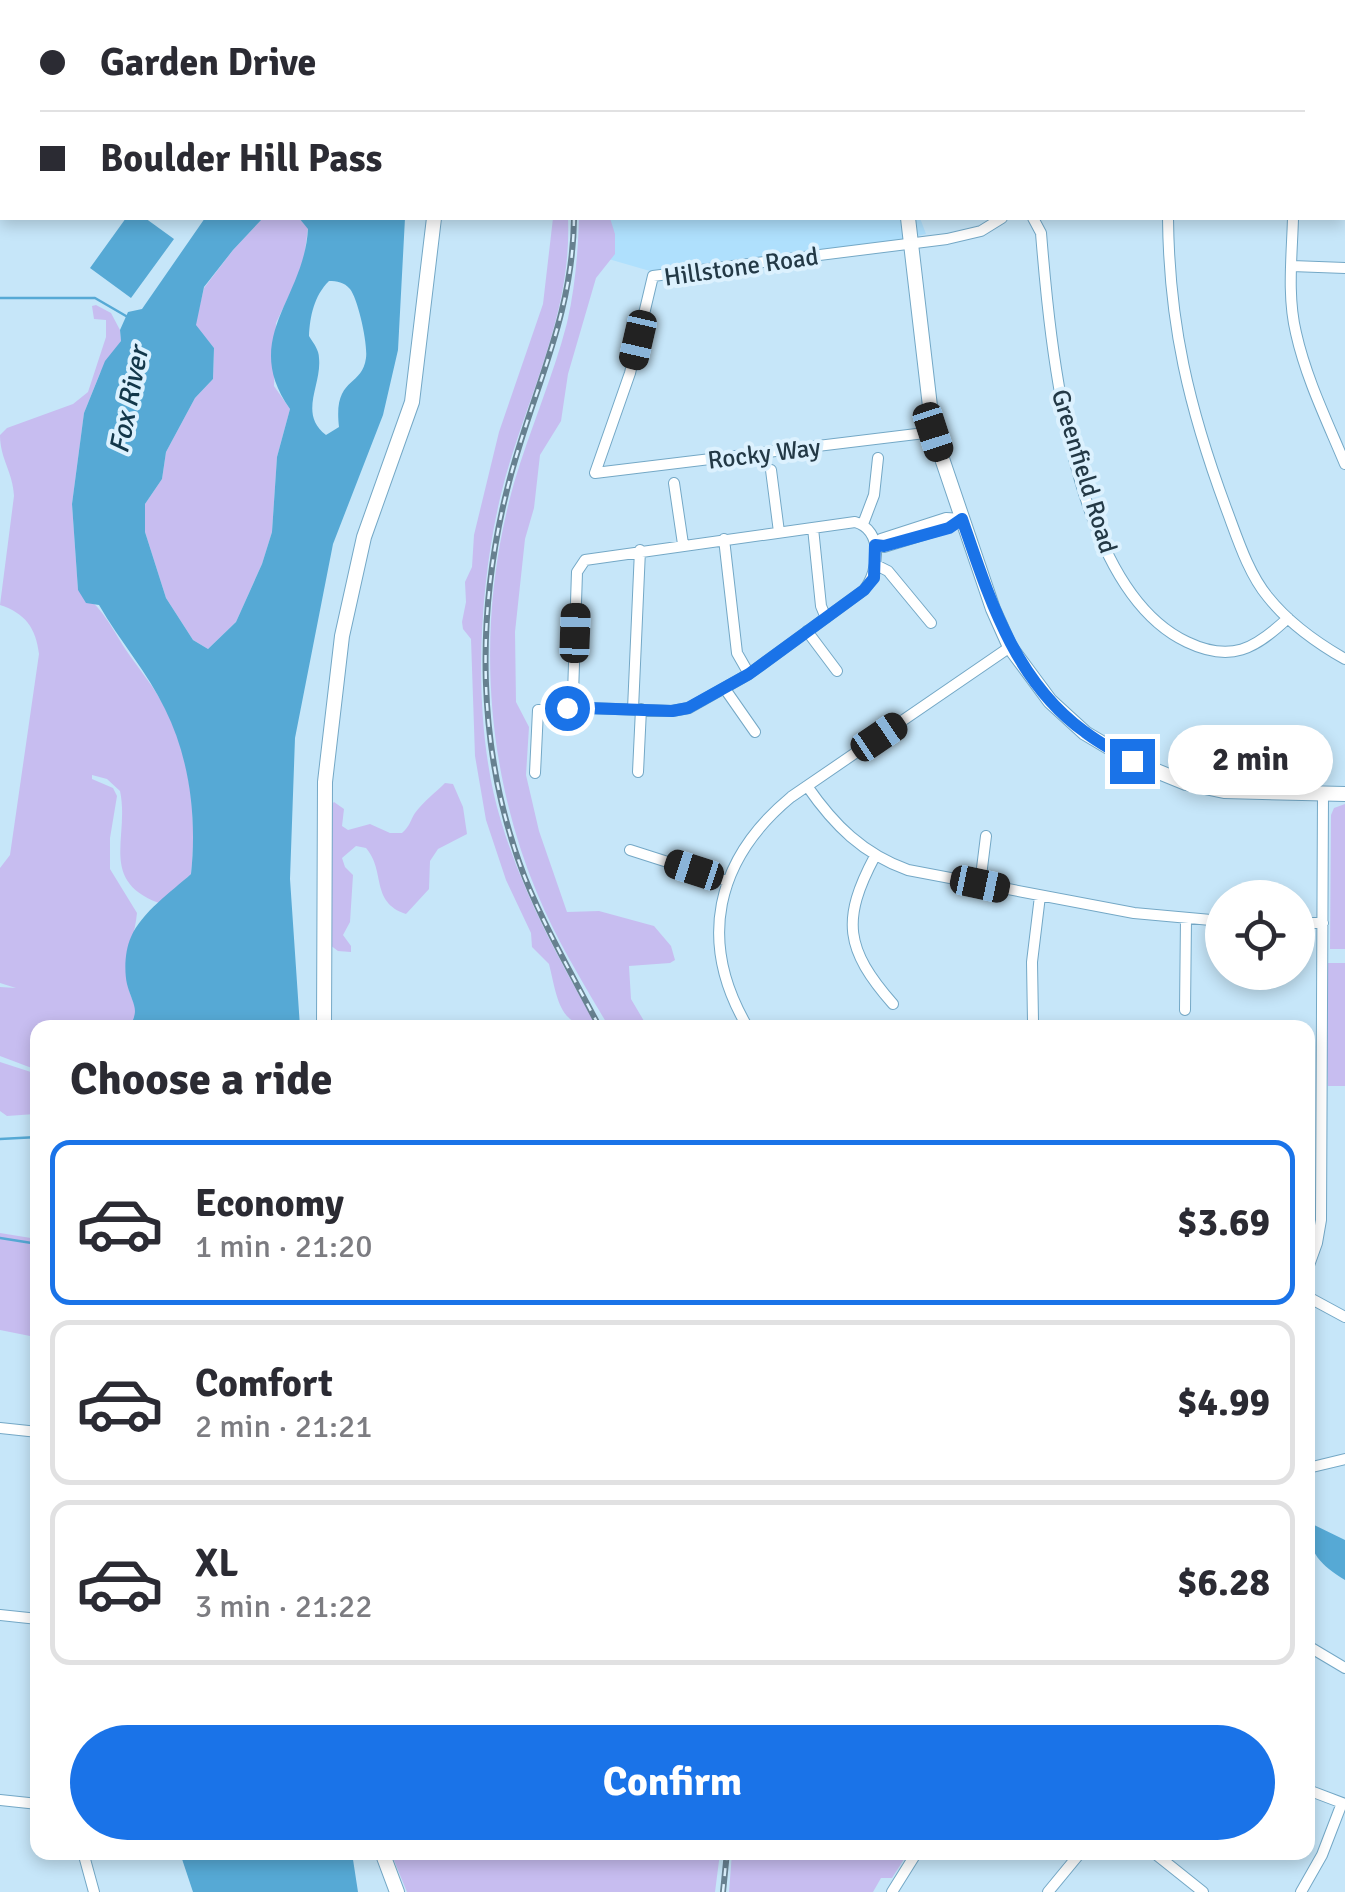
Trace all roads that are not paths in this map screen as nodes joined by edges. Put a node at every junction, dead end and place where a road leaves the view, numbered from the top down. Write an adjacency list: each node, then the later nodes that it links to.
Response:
1 (434, 220): 55 (street)
2 (908, 220): 7 (street)
3 (998, 220): 7 (street)
4 (1034, 220): 27 (street, Greenfield Road)
5 (1168, 220): 27 (street)
6 (1292, 220): 8 (street)
7 (912, 242): 10 (street); 15 (street, Hillstone Road)
8 (1292, 266): 9 (street); 11 (street)
9 (1345, 268)
10 (933, 432): 15 (street, Rocky Way); 17 (street)
11 (1342, 446): 13 (street)
12 (878, 458): 18 (street)
13 (1345, 464)
14 (771, 470): 20 (street)
15 (596, 474)
16 (674, 483): 22 (street)
17 (962, 519): 23 (street); 30 (street)
18 (864, 524): 19 (street); 23 (street)
19 (812, 528): 20 (street); 26 (street)
20 (779, 532): 21 (street)
21 (724, 539): 22 (street); 33 (street)
22 (683, 544): 24 (street)
23 (875, 545): 25 (street)
24 (640, 550): 35 (street); 36 (street)
25 (876, 565): 26 (street); 28 (street)
26 (826, 618): 29 (street)
27 (1288, 618): 31 (street)
28 (931, 623)
29 (807, 631): 32 (street); 33 (street)
30 (1010, 647): 40 (street); 41 (street)
31 (1345, 658)
32 (836, 671)
33 (749, 674): 34 (street)
34 (725, 688): 36 (street); 37 (street)
35 (578, 703): 36 (street); 39 (street)
36 (637, 709): 38 (street)
37 (754, 732)
38 (638, 772)
39 (536, 773)
40 (807, 786): 45 (street); 46 (street)
41 (1323, 794): 42 (street); 52 (street)
42 (1345, 794)
43 (986, 836): 47 (street)
44 (630, 850): 46 (street)
45 (875, 856): 47 (street); 53 (street)
46 (727, 881): 56 (street)
47 (980, 884): 48 (street)
48 (1040, 896): 49 (street); 57 (street)
49 (1186, 918): 50 (street); 54 (street)
50 (1205, 920)
51 (1315, 924): 52 (street)
52 (1323, 924): 59 (street)
53 (893, 1004)
54 (1185, 1010)
55 (324, 1020)
56 (743, 1020)
57 (1033, 1020)
58 (1315, 1220): 59 (street)
59 (1321, 1220): 60 (street)
60 (1315, 1249)
61 (1315, 1301): 62 (street)
62 (1345, 1317)
63 (0, 1428): 64 (street)
64 (30, 1431)
65 (1345, 1459): 66 (street)
66 (1315, 1466)
67 (0, 1615): 68 (street)
68 (30, 1619)
69 (1315, 1650): 70 (street)
70 (1345, 1668)
71 (1315, 1793): 74 (street)
72 (0, 1800): 73 (street)
73 (30, 1803)
74 (1344, 1804): 85 (street)
75 (85, 1860): 80 (street)
76 (385, 1860): 81 (street)
77 (912, 1860): 82 (street)
78 (1074, 1860): 83 (street)
79 (1163, 1860): 84 (street)
80 (94, 1892)
81 (397, 1892)
82 (892, 1892)
83 (1048, 1892)
84 (1203, 1892)
85 (1301, 1892)

